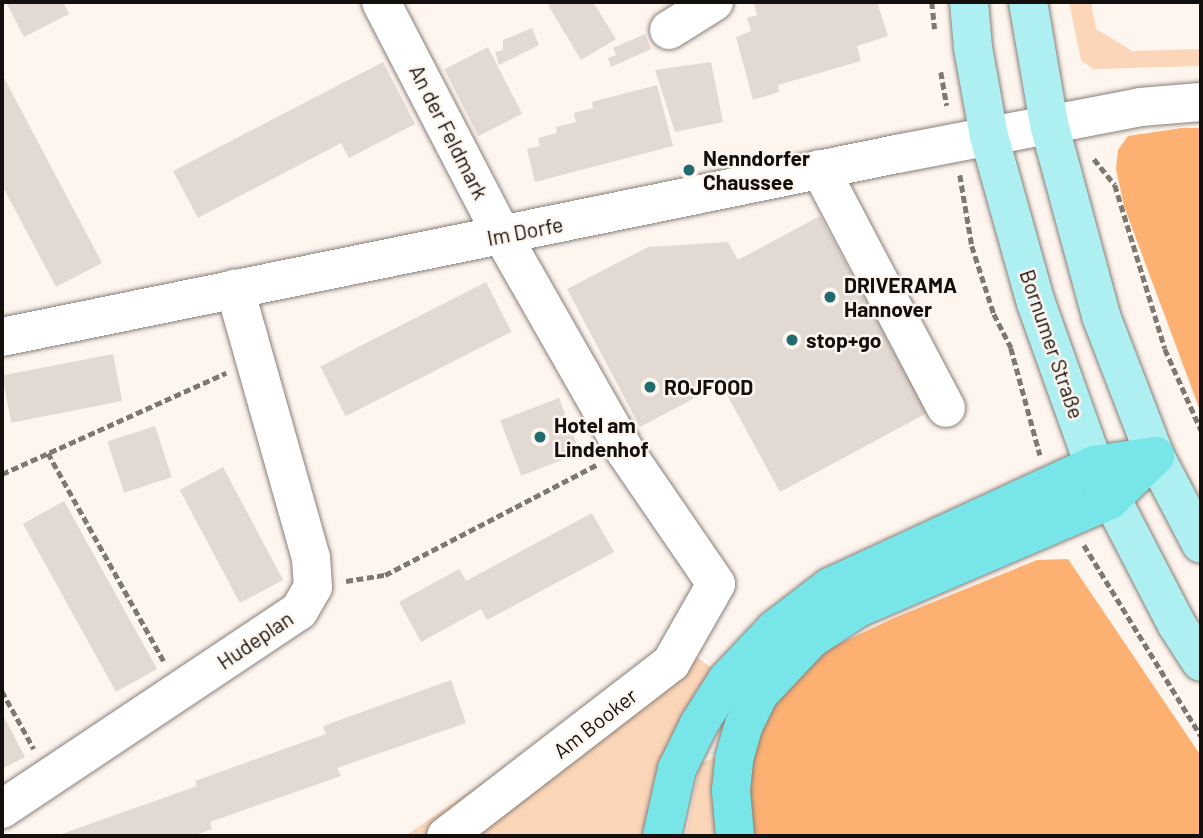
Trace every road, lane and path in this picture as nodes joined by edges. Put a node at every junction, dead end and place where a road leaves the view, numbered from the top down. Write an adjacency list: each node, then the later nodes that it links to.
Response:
1 (381, 2): 11 (street, An der Feldmark)
2 (714, 2): 5 (street)
3 (969, 2): 8 (main road, Bornumer Straße)
4 (1028, 2): 7 (main road)
5 (669, 30)
6 (1201, 102): 7 (street)
7 (1049, 124): 8 (street, Im Dorfe); 19 (main road)
8 (989, 136): 10 (street, Im Dorfe); 20 (main road, Bornumer Straße)
9 (1094, 159): 16 (path)
10 (820, 169): 11 (street, Im Dorfe); 15 (street)
11 (502, 236): 12 (street, Im Dorfe); 17 (street, An der Feldmark)
12 (235, 289): 13 (street, Im Dorfe); 14 (street)
13 (2, 337)
14 (254, 363): 18 (path); 26 (street)
15 (946, 408)
16 (1201, 430)
17 (625, 451): 25 (street, An der Feldmark); 26 (path)
18 (48, 453): 21 (path); 28 (path)
19 (1155, 456): 20 (highway); 22 (highway); 24 (main road)
20 (1094, 465): 22 (main road, Bornumer Straße); 34 (highway)
21 (2, 474)
22 (1111, 500): 23 (highway); 27 (main road, Bornumer Straße)
23 (1070, 518): 30 (path); 35 (highway)
24 (1201, 544)
25 (716, 584): 33 (street, Am Booker)
26 (313, 587): 28 (street, Hudeplan)
27 (1201, 662)
28 (180, 690): 31 (street, Hudeplan)
29 (2, 691): 31 (path)
30 (1201, 736)
31 (50, 777): 32 (street, Hudeplan)
32 (2, 809)
33 (446, 836)
34 (662, 836)
35 (735, 836)

